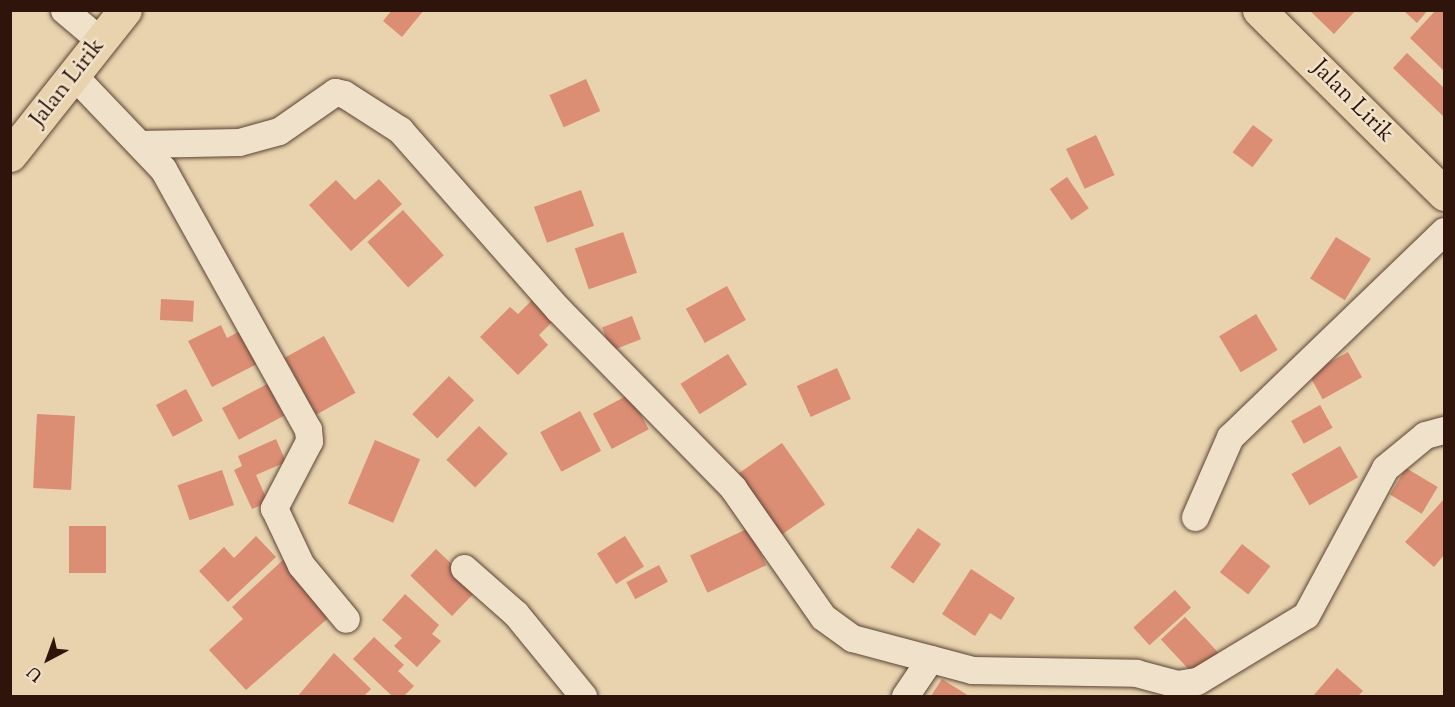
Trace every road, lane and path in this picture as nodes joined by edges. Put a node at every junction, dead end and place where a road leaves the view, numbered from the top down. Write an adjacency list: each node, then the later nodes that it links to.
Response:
1 (64, 10): 4 (street)
2 (125, 10): 4 (main road, Jalan Lirik)
3 (1259, 10): 8 (main road, Jalan Lirik)
4 (101, 41): 5 (main road, Jalan Lirik)
5 (76, 78): 6 (street); 7 (main road, Jalan Lirik)
6 (141, 144): 13 (street); 14 (street)
7 (10, 155)
8 (1444, 194)
9 (1444, 231): 11 (street)
10 (1444, 430): 14 (street)
11 (1195, 517)
12 (464, 568): 15 (street)
13 (346, 619)
14 (930, 659): 16 (street)
15 (583, 696)
16 (905, 696)

